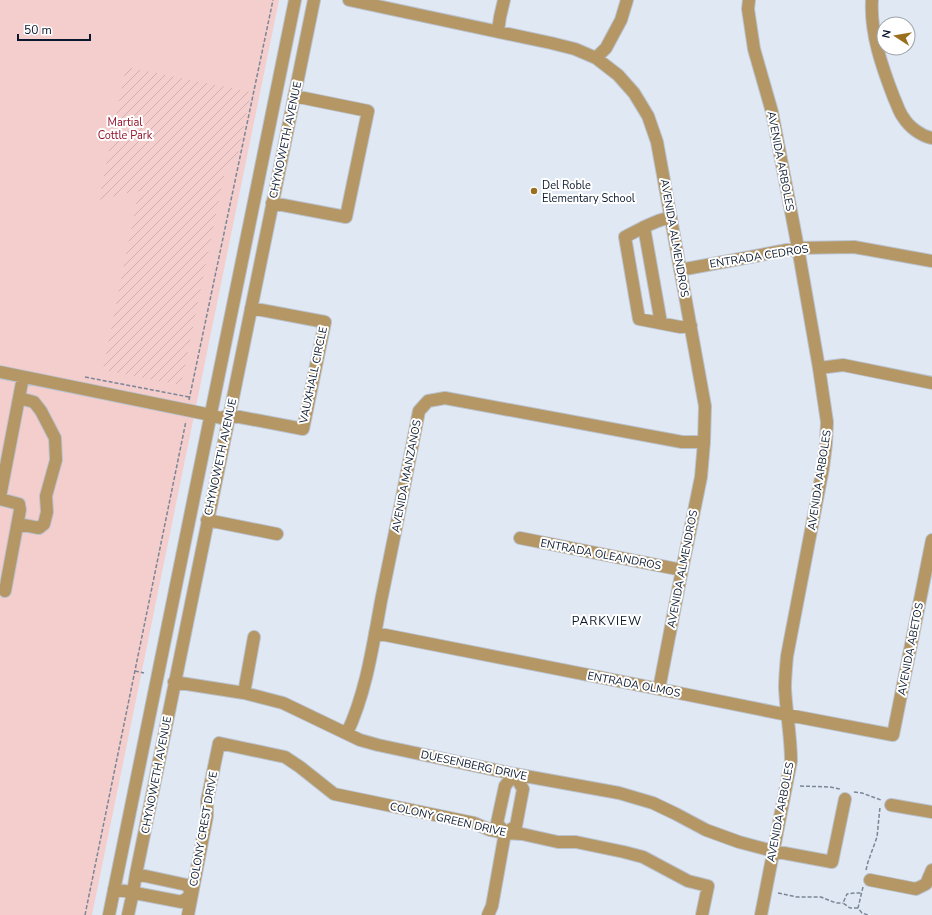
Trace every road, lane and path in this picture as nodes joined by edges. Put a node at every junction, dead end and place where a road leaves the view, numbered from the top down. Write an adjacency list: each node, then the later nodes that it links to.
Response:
1 (274, 0): 27 (path)
2 (295, 0): 31 (street, CHYNOWETH AVENUE)
3 (314, 0): 11 (street, CHYNOWETH AVENUE)
4 (349, 0): 9 (street, AVENIDA ALMENDROS)
5 (504, 0): 9 (street)
6 (627, 0): 10 (street)
7 (750, 0): 16 (street, AVENIDA ARBOLES)
8 (872, 0): 12 (street)
9 (498, 32): 10 (street, AVENIDA ALMENDROS)
10 (596, 58): 14 (street, AVENIDA ALMENDROS)
11 (294, 96): 13 (street, CHYNOWETH AVENUE); 13 (street)
12 (932, 138)
13 (272, 203): 19 (street, CHYNOWETH AVENUE)
14 (671, 217): 15 (street); 18 (street, AVENIDA ALMENDROS)
15 (644, 227): 20 (street); 20 (street)
16 (798, 248): 17 (street, ENTRADA CEDROS); 18 (street, ENTRADA CEDROS); 22 (street, AVENIDA ARBOLES)
17 (932, 261)
18 (680, 270): 21 (street, AVENIDA ALMENDROS)
19 (252, 308): 30 (street, CHYNOWETH AVENUE); 30 (street, VAUXHALL CIRCLE)
20 (661, 323): 21 (street)
21 (691, 326): 32 (street, AVENIDA ALMENDROS)
22 (819, 368): 26 (street); 48 (street, AVENIDA ARBOLES)
23 (0, 372): 24 (street)
24 (23, 377): 28 (street); 29 (street)
25 (82, 377): 27 (path)
26 (932, 383)
27 (189, 397): 29 (path)
28 (19, 398): 33 (street); 35 (street)
29 (188, 410): 31 (street); 43 (path)
30 (229, 415): 31 (street); 34 (street, CHYNOWETH AVENUE)
31 (210, 416): 62 (street, CHYNOWETH AVENUE)
32 (704, 442): 39 (street, AVENIDA ALMENDROS); 41 (street, AVENIDA MANZANOS)
33 (0, 498): 35 (street)
34 (207, 520): 36 (street); 45 (street, CHYNOWETH AVENUE)
35 (18, 524): 40 (street)
36 (277, 534)
37 (520, 538): 39 (street, ENTRADA OLEANDROS)
38 (932, 540): 50 (street, AVENIDA ABETOS)
39 (682, 570): 46 (street, AVENIDA ALMENDROS)
40 (5, 591)
41 (375, 633): 46 (street, ENTRADA OLMOS); 49 (street, AVENIDA MANZANOS)
42 (254, 637): 47 (street)
43 (134, 671): 44 (path); 69 (path)
44 (144, 673)
45 (174, 682): 47 (street, DUESENBERG DRIVE); 60 (street, CHYNOWETH AVENUE)
46 (659, 688): 48 (street, ENTRADA OLMOS)
47 (244, 693): 49 (street, DUESENBERG DRIVE)
48 (788, 715): 50 (street, ENTRADA OLMOS); 58 (street, AVENIDA ARBOLES)
49 (347, 733): 52 (street, DUESENBERG DRIVE)
50 (893, 735)
51 (219, 743): 57 (street, COLONY GREEN DRIVE); 66 (street, COLONY CREST DRIVE)
52 (514, 774): 57 (street); 57 (street); 58 (street, DUESENBERG DRIVE)
53 (800, 786): 54 (path)
54 (846, 793): 55 (path); 58 (street, DUESENBERG DRIVE)
55 (884, 804): 56 (street); 61 (path)
56 (932, 812)
57 (505, 834): 73 (street); 74 (street, COLONY GREEN DRIVE)
58 (773, 850): 75 (street, AVENIDA ARBOLES)
59 (932, 870): 61 (street)
60 (136, 874): 63 (street, CHYNOWETH AVENUE); 66 (street)
61 (866, 880): 65 (path)
62 (114, 889): 63 (street); 70 (street, CHYNOWETH AVENUE)
63 (133, 892): 66 (street); 71 (street, CHYNOWETH AVENUE)
64 (778, 893): 67 (path)
65 (861, 893): 67 (path); 68 (path)
66 (192, 894): 72 (street, COLONY CREST DRIVE)
67 (843, 903): 68 (path)
68 (858, 908): 76 (path)
69 (85, 915)
70 (109, 915)
71 (128, 915)
72 (188, 915)
73 (488, 915)
74 (702, 915)
75 (761, 915)
76 (868, 915)

